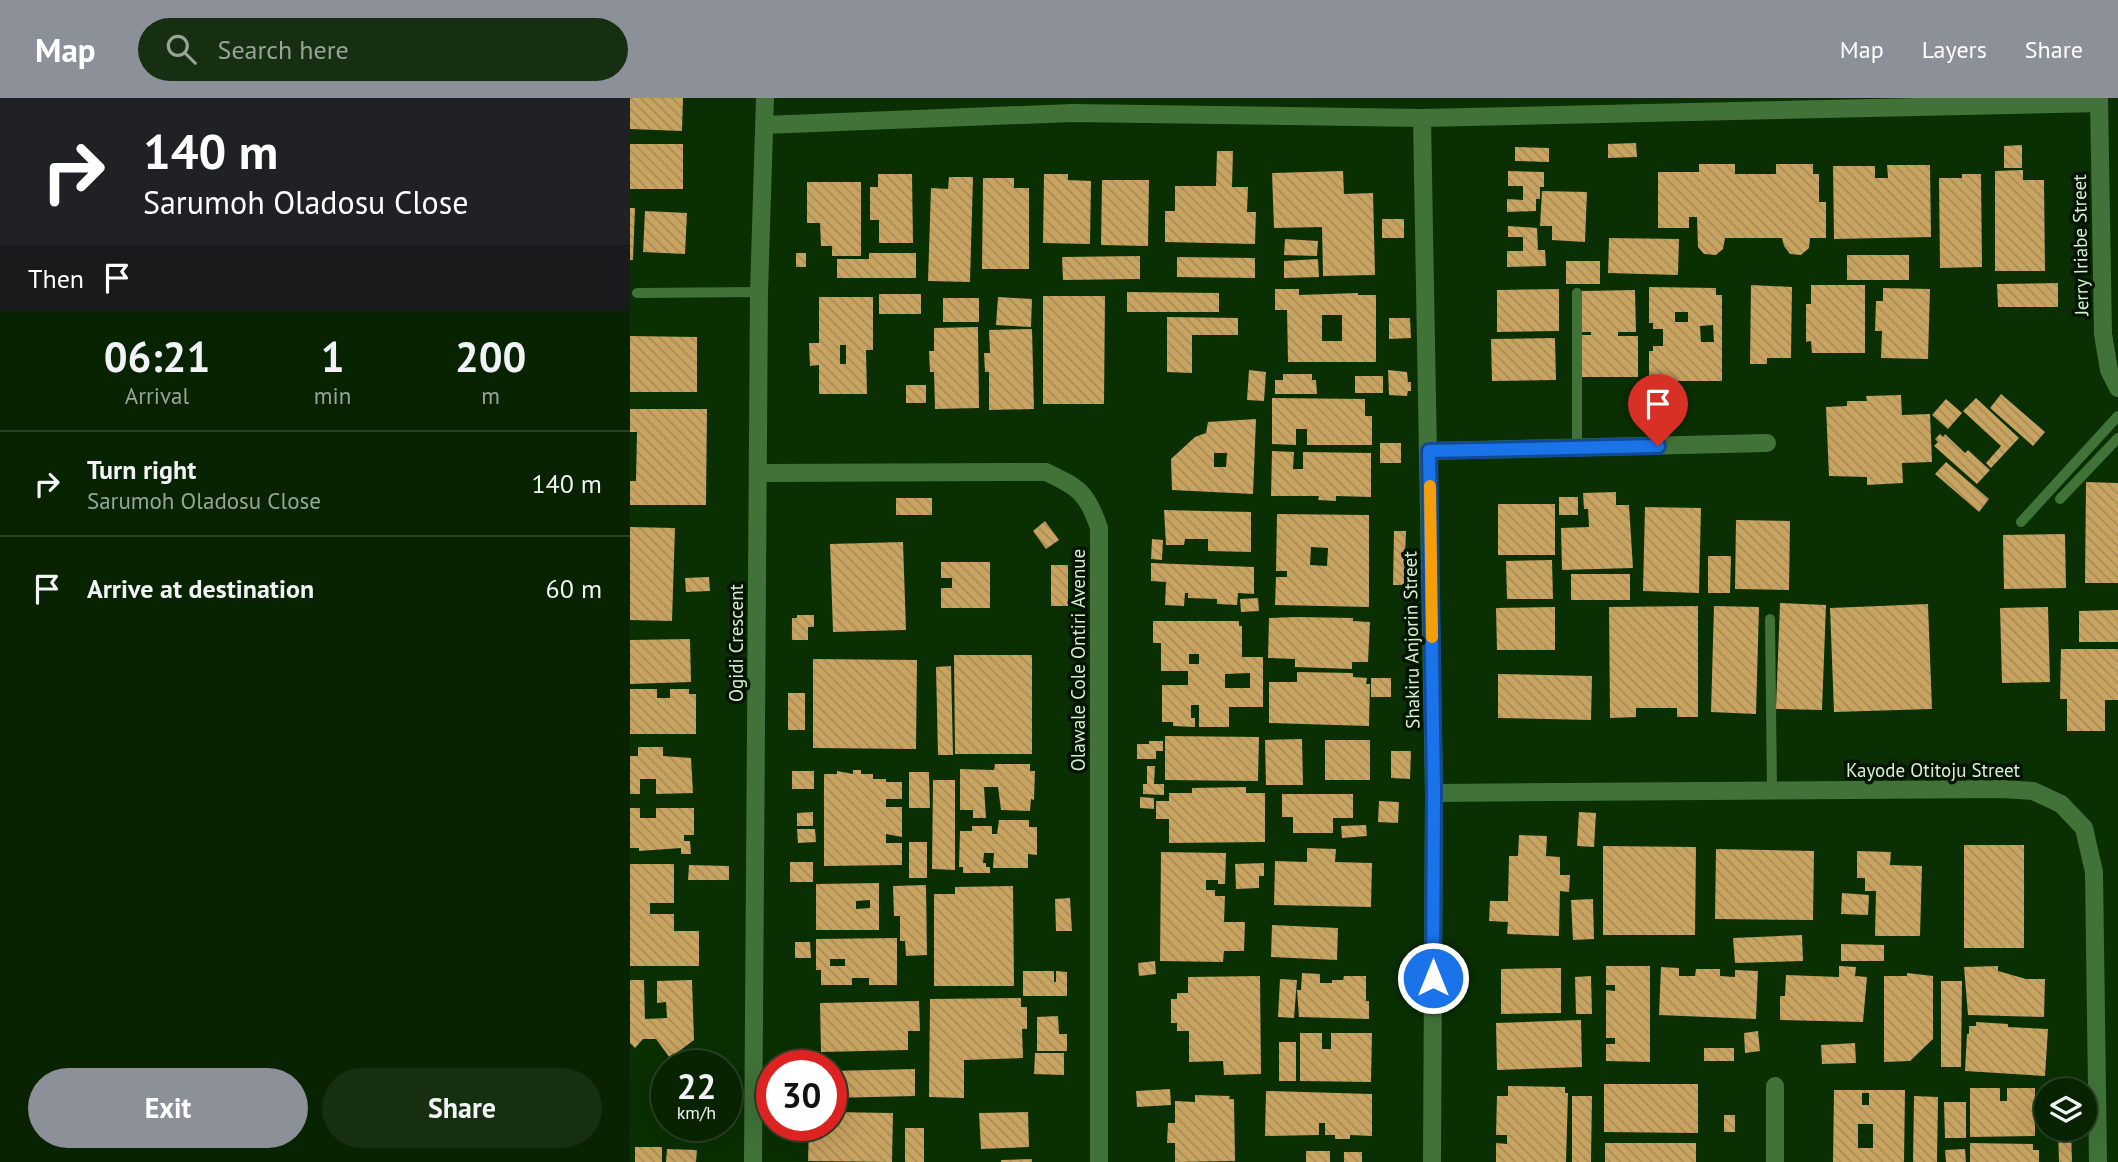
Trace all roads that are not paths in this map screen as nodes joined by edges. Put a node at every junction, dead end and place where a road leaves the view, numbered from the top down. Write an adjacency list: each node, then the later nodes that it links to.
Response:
1 (765, 98): 5 (street, Ogidi Crescent)
2 (2099, 100): 4 (street); 9 (street, Jerry Iriabe Street)
3 (1072, 106): 4 (street); 5 (street)
4 (1422, 118): 14 (street, Shakiru Anjorin Street)
5 (764, 125): 6 (street, Ogidi Crescent)
6 (759, 292): 7 (lane); 15 (street, Ogidi Crescent)
7 (637, 293)
8 (1577, 293): 13 (lane)
9 (2118, 388)
10 (2118, 416): 17 (lane)
11 (2118, 438): 16 (lane)
12 (1767, 443): 13 (street)
13 (1577, 447): 14 (street)
14 (1429, 451): 20 (street, Shakiru Anjorin Street)
15 (759, 473): 22 (street, Ogidi Crescent); 23 (street, Olawale Cole Ontiri Avenue)
16 (2060, 499)
17 (2021, 522)
18 (1770, 619): 19 (lane)
19 (1772, 791): 20 (street, Kayode Otitoju Street); 26 (street, Kayode Otitoju Street)
20 (1434, 793): 24 (street, Shakiru Anjorin Street)
21 (1775, 1086): 25 (street)
22 (753, 1162)
23 (1099, 1162)
24 (1433, 1162)
25 (1775, 1162)
26 (2098, 1162)

